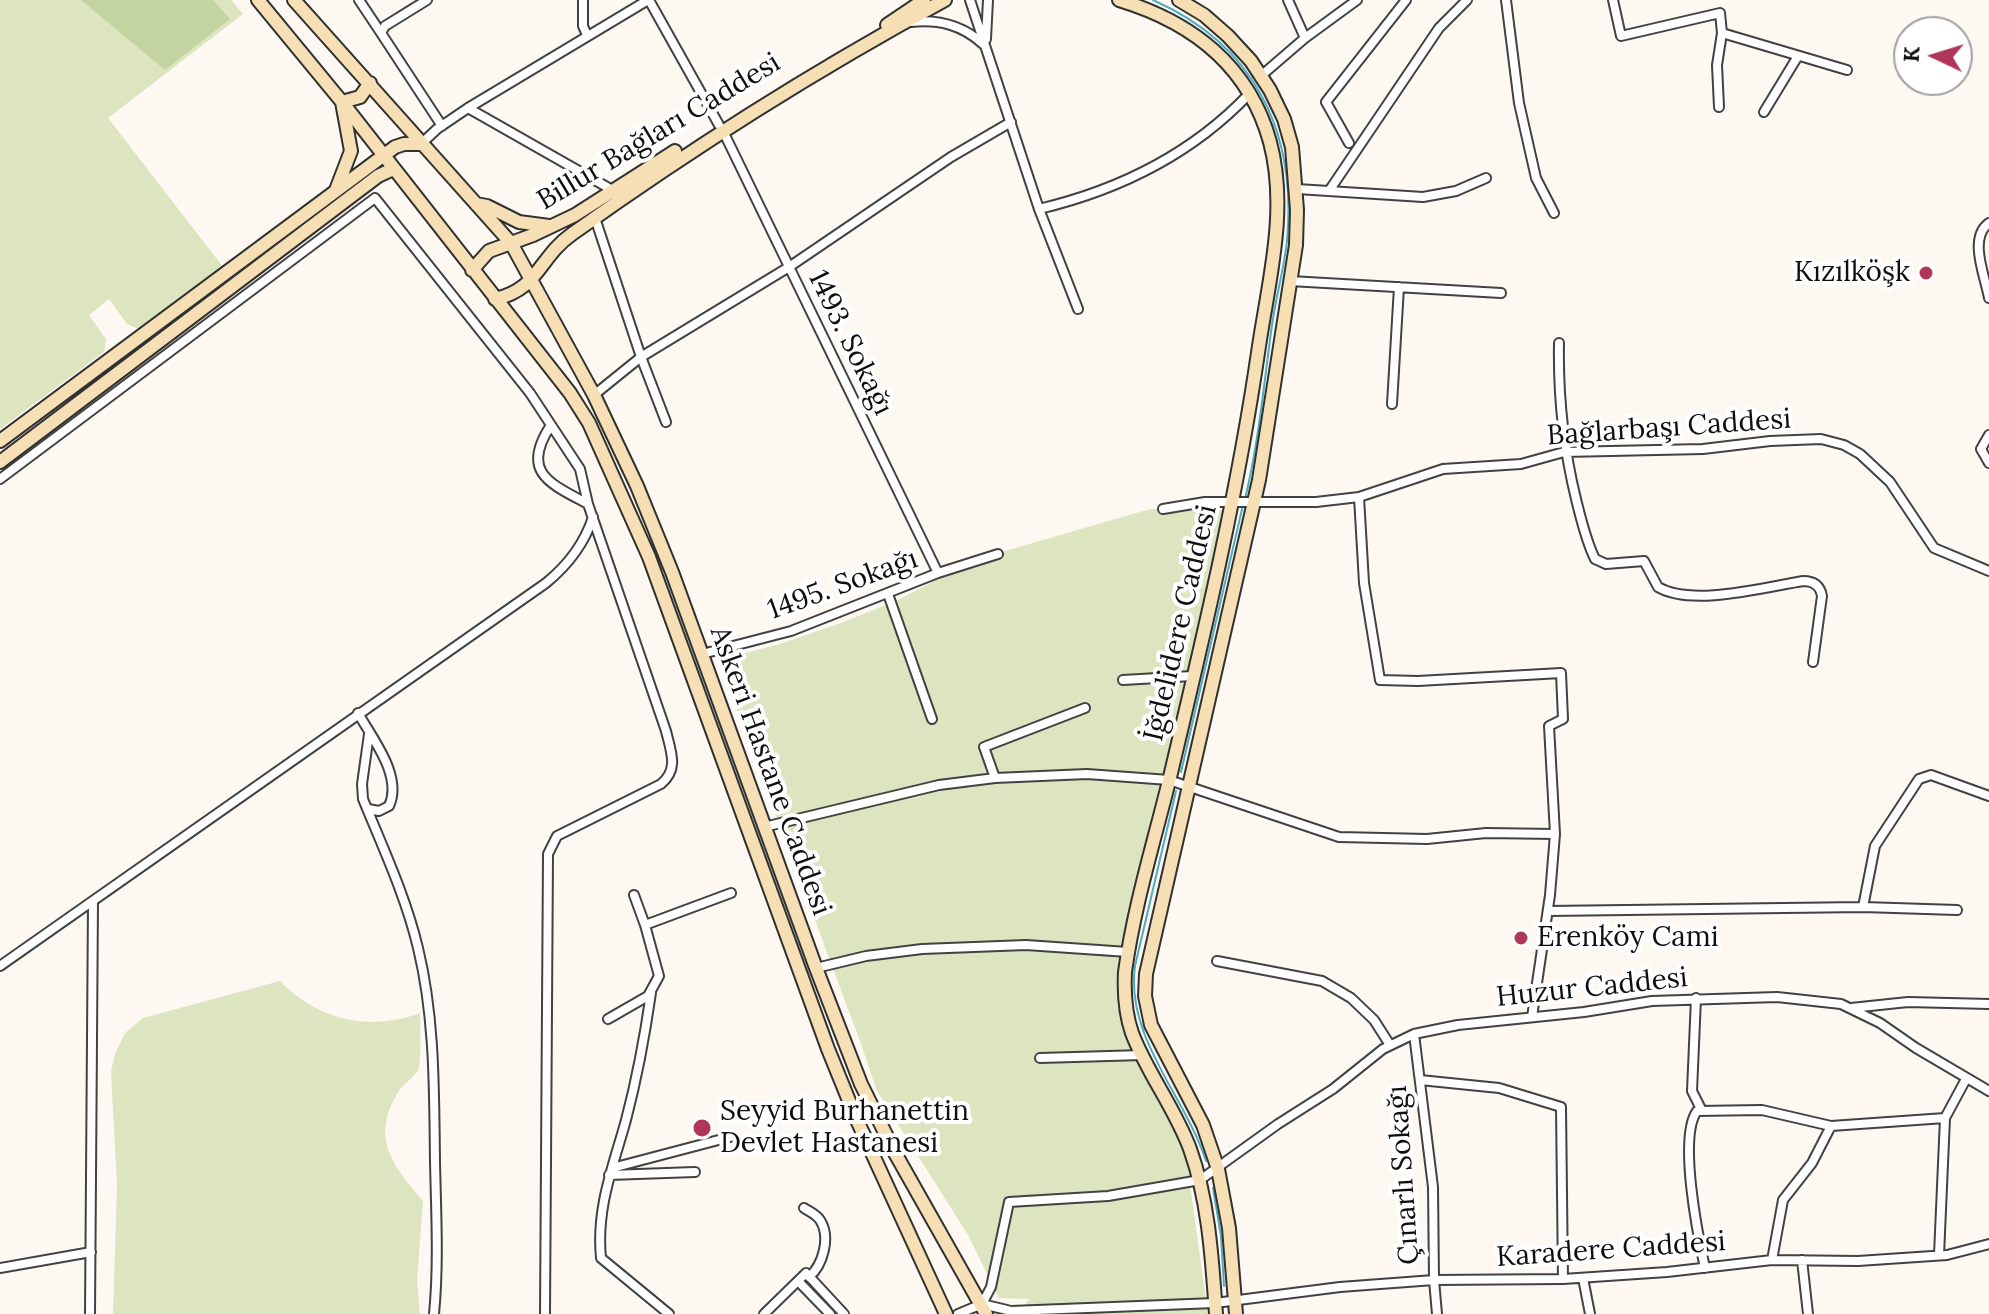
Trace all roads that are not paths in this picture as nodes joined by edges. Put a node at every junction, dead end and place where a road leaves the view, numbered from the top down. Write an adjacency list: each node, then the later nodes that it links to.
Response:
1 (258, 0): 31 (street, Askeri Hastane Caddesi)
2 (294, 0): 29 (street, Askeri Hastane Caddesi)
3 (359, 0): 20 (street)
4 (427, 0): 20 (street)
5 (583, 0): 22 (street)
6 (648, 0): 22 (street); 37 (street, 1493. Sokağı)
7 (924, 0): 23 (street)
8 (945, 0): 19 (street)
9 (970, 0): 25 (street)
10 (988, 0): 25 (street)
11 (1119, 0): 30 (street, İğdelidere Caddesi)
12 (1179, 0): 28 (street, İğdelidere Caddesi)
13 (1288, 0): 24 (street)
14 (1357, 0): 24 (street)
15 (1405, 0): 38 (street)
16 (1467, 0): 45 (street)
17 (1506, 0): 49 (street)
18 (1613, 0): 21 (street)
19 (906, 23): 23 (street); 25 (street)
20 (381, 33): 36 (street)
21 (1722, 33): 26 (street); 32 (street)
22 (587, 35): 33 (street)
23 (876, 36): 37 (street, Billur Bağları Caddesi)
24 (1305, 38): 28 (street)
25 (986, 48): 35 (street)
26 (1798, 56): 27 (street); 34 (street)
27 (1847, 70)
28 (1262, 75): 43 (street, İğdelidere Caddesi)
29 (370, 83): 31 (street); 39 (street, Askeri Hastane Caddesi)
30 (1249, 94): 48 (street); 77 (street, İğdelidere Caddesi)
31 (342, 102): 40 (street, Askeri Hastane Caddesi); 46 (street)
32 (1719, 107)
33 (468, 108): 36 (street); 44 (street)
34 (1764, 112)
35 (1011, 122): 48 (street); 54 (street)
36 (442, 126): 39 (street)
37 (721, 128): 44 (street, Billur Bağları Caddesi); 50 (street, Billur Bağları Caddesi); 54 (street, 1493. Sokağı)
38 (1349, 143)
39 (421, 144): 40 (street); 47 (street, Askeri Hastane Caddesi)
40 (384, 157): 41 (street, Askeri Hastane Caddesi); 46 (street)
41 (393, 169): 55 (street, Askeri Hastane Caddesi); 72 (street)
42 (1486, 178): 45 (street)
43 (1297, 189): 45 (street); 57 (street, İğdelidere Caddesi)
44 (614, 191): 52 (street, Billur Bağları Caddesi)
45 (1329, 191)
46 (336, 192): 70 (street)
47 (476, 204): 52 (street); 53 (street, Askeri Hastane Caddesi)
48 (1039, 209): 62 (street)
49 (1554, 213)
50 (595, 218): 56 (street, Billur Bağları Caddesi); 64 (street)
51 (1989, 223): 60 (street)
52 (552, 226): 53 (street, Billur Bağları Caddesi)
53 (511, 243): 55 (street, Billur Bağları Caddesi); 56 (street, Askeri Hastane Caddesi)
54 (789, 267): 64 (street); 83 (street, 1493. Sokağı)
55 (472, 270): 61 (street, Askeri Hastane Caddesi)
56 (532, 279): 61 (street, Billur Bağları Caddesi); 65 (street, Askeri Hastane Caddesi)
57 (1290, 281): 58 (street); 76 (street, İğdelidere Caddesi)
58 (1399, 287): 59 (street); 66 (street)
59 (1501, 293)
60 (1989, 298)
61 (495, 299): 156 (street, Askeri Hastane Caddesi)
62 (1078, 309)
63 (1559, 343): 71 (street)
64 (641, 357): 65 (street); 67 (street)
65 (594, 395): 85 (street, Askeri Hastane Caddesi)
66 (1392, 404)
67 (666, 422)
68 (551, 425): 74 (street); 78 (street); 78 (street)
69 (1989, 435): 73 (street)
70 (0, 441)
71 (1564, 452): 75 (street, Bağlarbaşı Caddesi); 82 (street, Bağlarbaşı Caddesi); 86 (street)
72 (0, 462)
73 (1989, 463)
74 (0, 479)
75 (1359, 497): 76 (street, Bağlarbaşı Caddesi); 99 (street)
76 (1255, 502): 77 (street, Bağlarbaşı Caddesi); 95 (street, İğdelidere Caddesi)
77 (1234, 503): 79 (street, Bağlarbaşı Caddesi); 87 (street, İğdelidere Caddesi)
78 (588, 504): 80 (street)
79 (1163, 509)
80 (593, 516): 90 (street); 151 (street)
81 (998, 554): 83 (street, 1495. Sokağı)
82 (1989, 571)
83 (938, 573): 84 (street, 1495. Sokağı)
84 (888, 594): 85 (street, 1495. Sokağı); 91 (street)
85 (702, 654): 98 (street, Askeri Hastane Caddesi)
86 (1813, 662)
87 (1192, 676): 88 (street); 94 (street, İğdelidere Caddesi)
88 (1123, 680)
89 (1085, 708): 93 (street)
90 (358, 713): 92 (street); 102 (street)
91 (932, 719)
92 (369, 734): 97 (street); 97 (street)
93 (995, 778): 94 (street); 98 (street)
94 (1169, 780): 95 (street); 107 (street, İğdelidere Caddesi)
95 (1189, 785): 99 (street); 128 (street, İğdelidere Caddesi)
96 (1989, 796): 103 (street)
97 (368, 809): 150 (street)
98 (764, 827): 110 (street, Askeri Hastane Caddesi)
99 (1555, 834): 105 (street)
100 (731, 893): 106 (street)
101 (634, 895): 106 (street)
102 (93, 901): 109 (street); 134 (street)
103 (1863, 907): 104 (street); 105 (street)
104 (1957, 910)
105 (1548, 911): 115 (street)
106 (645, 925): 111 (street)
107 (1128, 952): 110 (street); 119 (street, İğdelidere Caddesi)
108 (1217, 961): 118 (street)
109 (0, 966)
110 (816, 968): 147 (street, Askeri Hastane Caddesi)
111 (651, 993): 116 (street); 129 (street)
112 (1696, 998): 114 (street, Huzur Caddesi); 115 (street, Huzur Caddesi); 124 (street)
113 (1989, 1004): 114 (street)
114 (1850, 1008): 121 (street, Huzur Caddesi)
115 (1532, 1017): 117 (street, Huzur Caddesi)
116 (608, 1019)
117 (1414, 1034): 118 (street, Huzur Caddesi); 122 (street, Çınarlı Sokağı)
118 (1390, 1045): 128 (street, Huzur Caddesi)
119 (1143, 1055): 120 (street); 131 (street, İğdelidere Caddesi)
120 (1040, 1058)
121 (1966, 1079): 123 (street, Huzur Caddesi); 125 (street)
122 (1420, 1080): 142 (street); 143 (street, Çınarlı Sokağı)
123 (1989, 1091)
124 (1701, 1109): 126 (street); 139 (street)
125 (1945, 1118): 126 (street); 135 (street)
126 (1831, 1126): 136 (street)
127 (730, 1137): 129 (street)
128 (1218, 1169): 131 (street, Huzur Caddesi); 145 (street, İğdelidere Caddesi)
129 (611, 1172): 130 (street); 152 (street)
130 (695, 1172)
131 (1200, 1180): 146 (street, İğdelidere Caddesi); 147 (street)
132 (804, 1208): 140 (street)
133 (1989, 1244): 135 (street, Karadere Caddesi)
134 (91, 1252): 138 (street); 149 (street)
135 (1939, 1255): 137 (street, Karadere Caddesi)
136 (1772, 1260): 137 (street, Karadere Caddesi); 139 (street, Karadere Caddesi)
137 (1802, 1260): 161 (street)
138 (1, 1265)
139 (1705, 1268): 141 (street, Karadere Caddesi)
140 (809, 1277): 144 (street); 155 (street)
141 (1583, 1278): 142 (street, Karadere Caddesi); 160 (street)
142 (1563, 1279): 143 (street, Karadere Caddesi)
143 (1434, 1280): 145 (street, Karadere Caddesi); 159 (street, Çınarlı Sokağı)
144 (798, 1281): 153 (street); 154 (street)
145 (1236, 1300): 146 (street, Karadere Caddesi); 158 (street, İğdelidere Caddesi)
146 (1215, 1308): 148 (street)
147 (984, 1309): 148 (street); 157 (street)
148 (1010, 1312)
149 (90, 1314)
150 (434, 1314)
151 (545, 1314)
152 (669, 1314)
153 (764, 1314)
154 (830, 1314)
155 (844, 1314)
156 (946, 1314)
157 (958, 1314)
158 (1236, 1314)
159 (1437, 1314)
160 (1590, 1314)
161 (1808, 1314)

